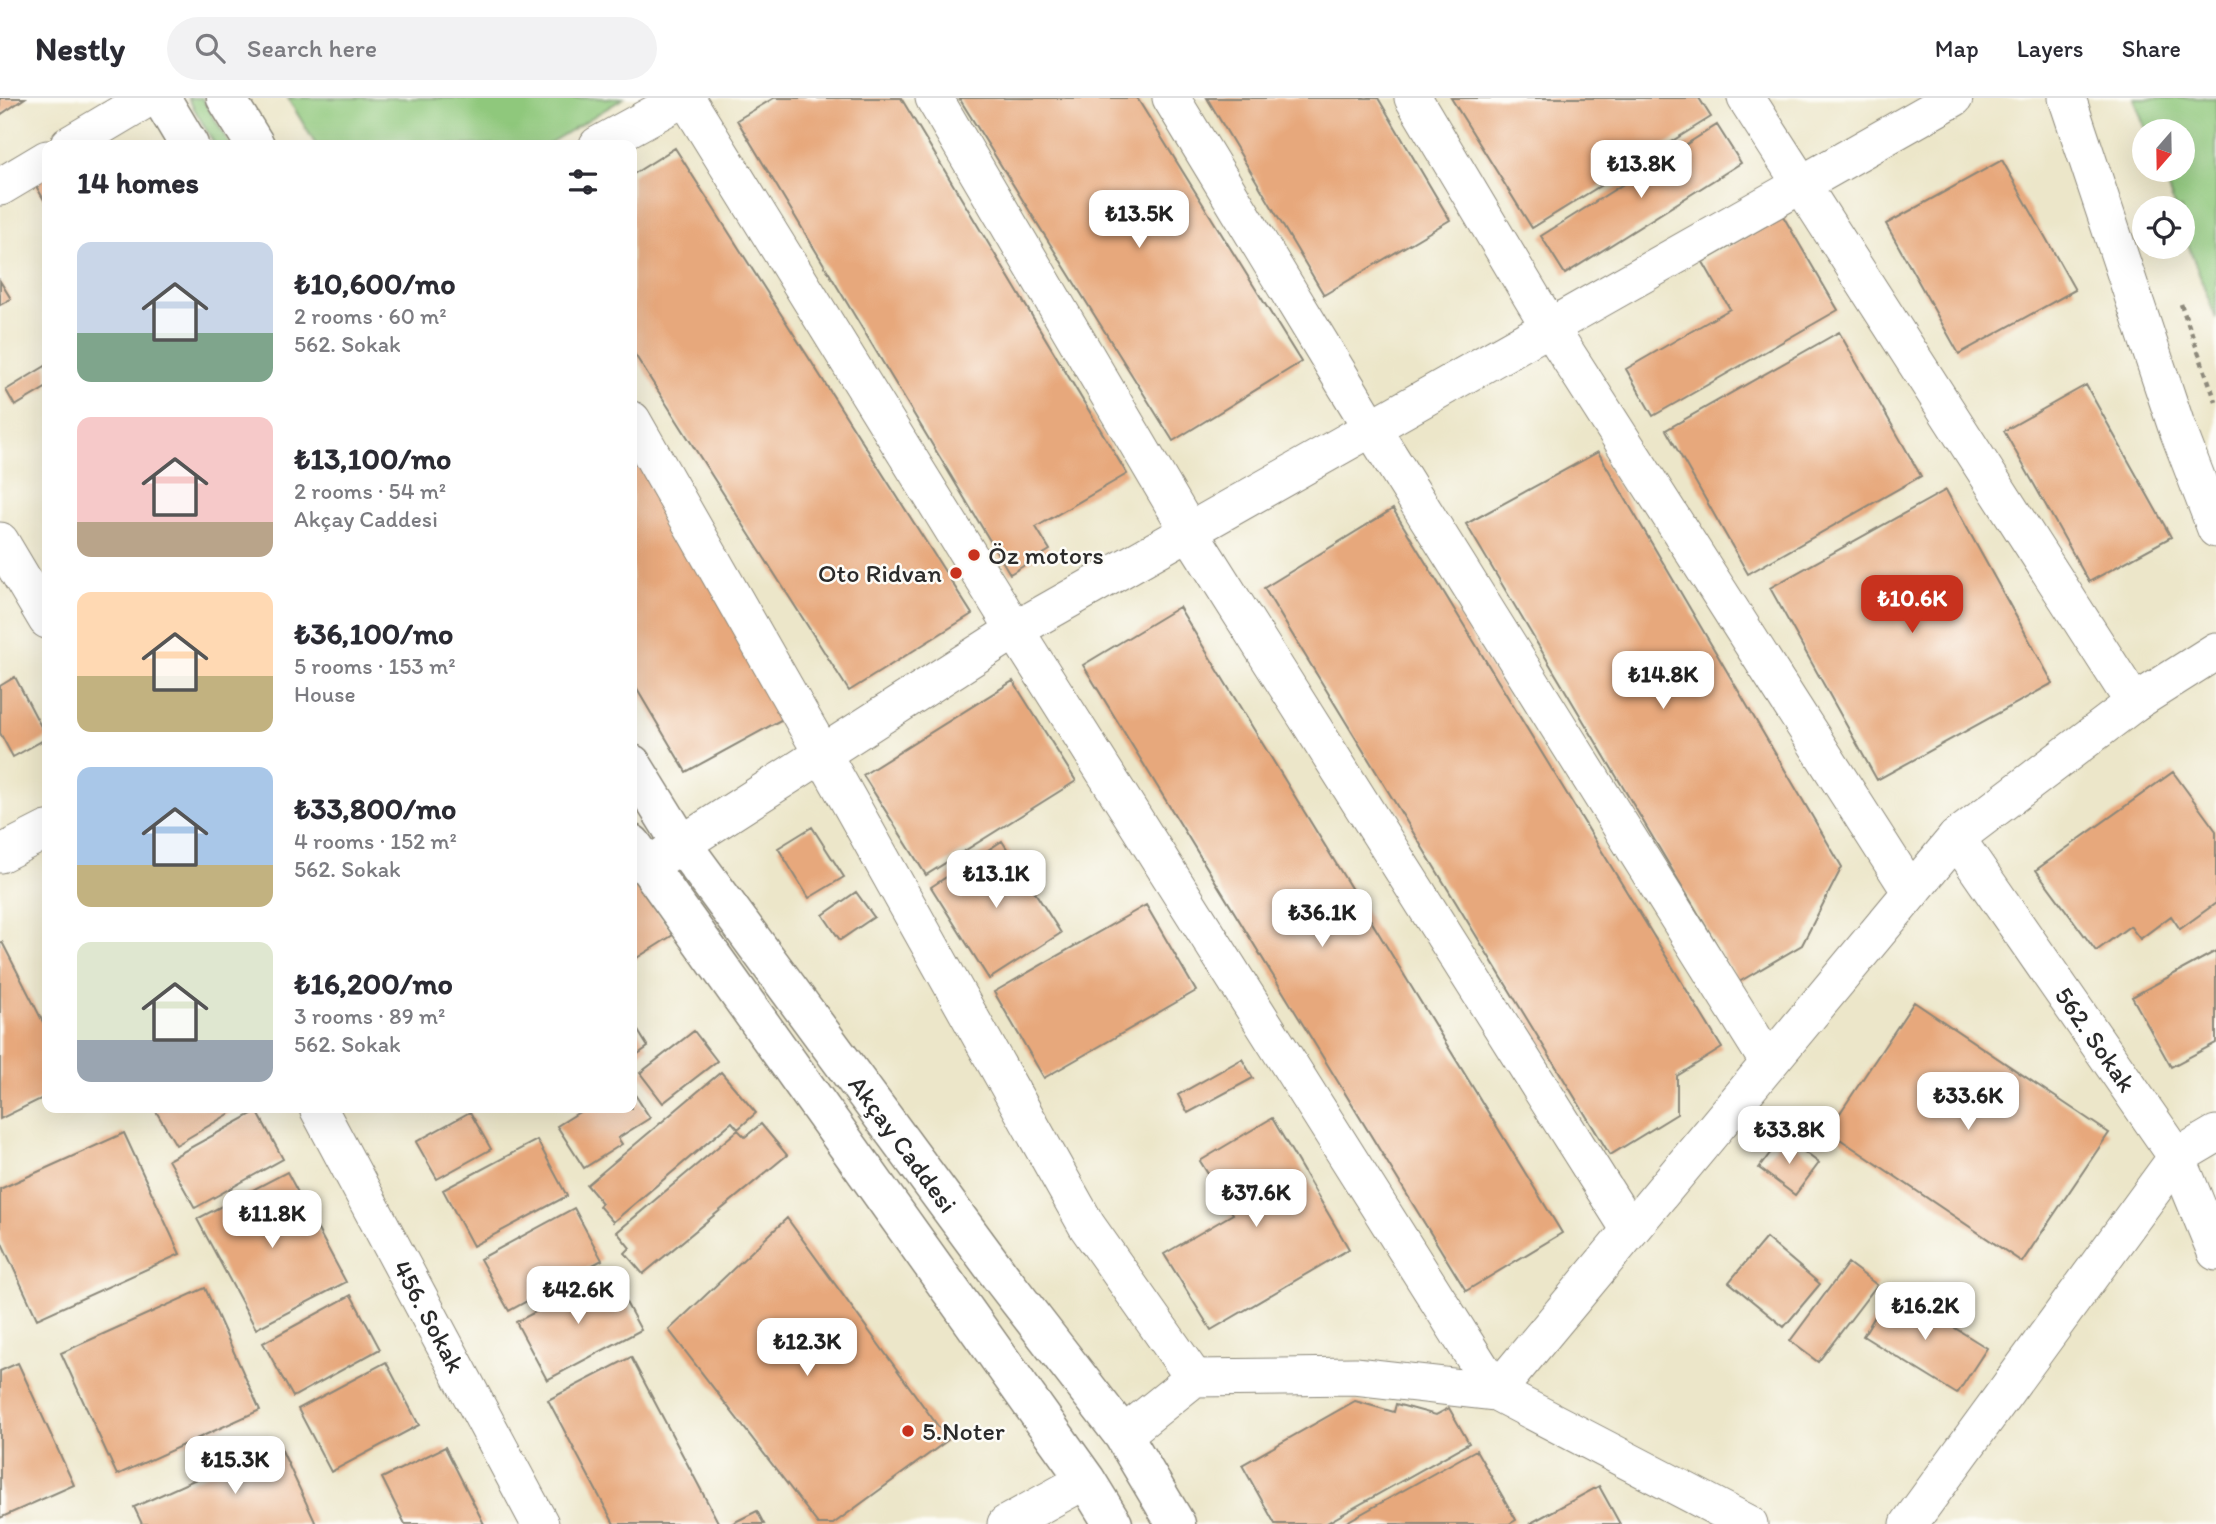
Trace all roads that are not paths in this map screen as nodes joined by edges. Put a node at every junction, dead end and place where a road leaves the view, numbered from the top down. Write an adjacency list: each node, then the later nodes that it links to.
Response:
1 (148, 98): 11 (street)
2 (161, 98): 12 (main road)
3 (226, 98): 13 (main road)
4 (685, 98): 14 (street); 25 (street)
5 (934, 98): 22 (street)
6 (1171, 98): 19 (street)
7 (1413, 98): 18 (street)
8 (1746, 98): 16 (street)
9 (1954, 98): 16 (street)
10 (2067, 98): 21 (street)
11 (77, 140)
12 (186, 140)
13 (252, 140)
14 (607, 140)
15 (42, 162): 17 (street)
16 (1801, 184): 18 (street); 27 (street)
17 (0, 187)
18 (1549, 326): 19 (street); 35 (street)
19 (1371, 427): 22 (street); 36 (street)
20 (637, 429): 28 (street)
21 (2216, 529)
22 (1189, 531): 25 (street); 40 (street)
23 (0, 541): 24 (street)
24 (42, 612)
25 (1015, 630): 28 (street); 43 (street)
26 (2216, 650): 27 (street)
27 (2134, 704): 31 (street)
28 (822, 753): 32 (street); 42 (street)
29 (637, 772): 32 (main road, Akçay Caddesi)
30 (42, 833): 33 (street)
31 (1956, 838): 35 (street); 39 (street, 562. Sokak)
32 (681, 843): 34 (street); 44 (main road, Akçay Caddesi)
33 (0, 854)
34 (640, 855): 45 (main road, Akçay Caddesi)
35 (1912, 892): 36 (street)
36 (1769, 1063): 40 (street)
37 (321, 1113): 46 (street, 456. Sokak)
38 (2216, 1134): 39 (street)
39 (2177, 1157): 41 (street, 562. Sokak); 51 (street)
40 (1630, 1230): 43 (street)
41 (2216, 1252)
42 (1194, 1378): 43 (street); 44 (street)
43 (1496, 1392): 50 (street)
44 (1123, 1435): 49 (main road, Akçay Caddesi)
45 (1086, 1480): 47 (street); 48 (main road, Akçay Caddesi)
46 (540, 1524)
47 (1006, 1524)
48 (1113, 1524)
49 (1176, 1524)
50 (1749, 1524)
51 (1909, 1524)

